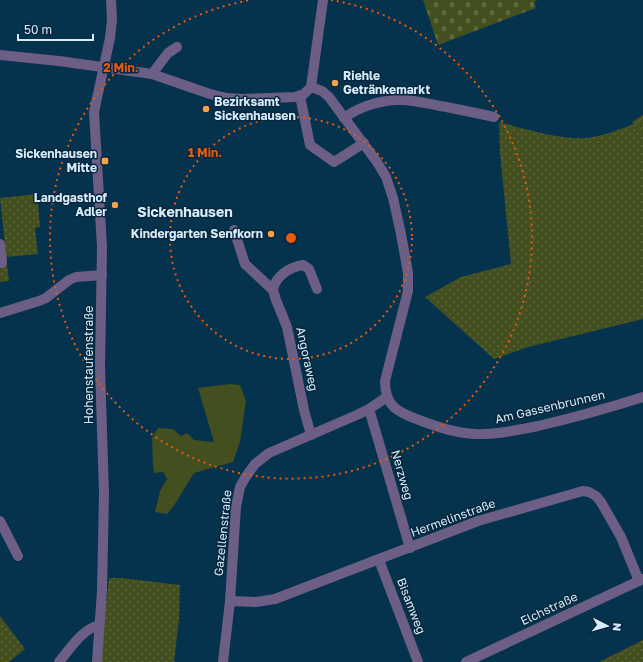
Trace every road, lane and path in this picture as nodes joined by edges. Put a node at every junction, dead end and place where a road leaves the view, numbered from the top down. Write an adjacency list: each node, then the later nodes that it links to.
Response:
1 (111, 0): 5 (street, Hohenstaufenstraße)
2 (323, 0): 7 (street)
3 (177, 47): 6 (street)
4 (0, 55): 5 (street)
5 (103, 68): 6 (street); 15 (street, Hohenstaufenstraße)
6 (152, 74): 8 (street)
7 (310, 87): 8 (street); 10 (street)
8 (300, 96): 11 (street)
9 (494, 117): 10 (street)
10 (344, 118): 11 (street)
11 (364, 143): 19 (street)
12 (234, 230): 17 (street, Angoraweg)
13 (0, 244): 14 (street)
14 (2, 263)
15 (102, 275): 18 (street); 29 (street, Hohenstaufenstraße)
16 (317, 289): 17 (street)
17 (273, 290): 22 (street, Angoraweg)
18 (0, 313)
19 (387, 397): 20 (street, Am Gassenbrunnen); 21 (street, Gazellenstraße)
20 (643, 397)
21 (369, 409): 22 (street, Gazellenstraße); 24 (street, Nerzweg)
22 (311, 435): 28 (street, Gazellenstraße)
23 (0, 521): 25 (street)
24 (410, 548): 26 (street, Hermelinstraße); 27 (street, Hermelinstraße)
25 (18, 556)
26 (379, 560): 28 (street, Hermelinstraße); 33 (street, Bisamweg)
27 (641, 580): 34 (street, Elchstraße)
28 (230, 601): 32 (street, Gazellenstraße)
29 (99, 625): 30 (street); 31 (street, Hohenstaufenstraße)
30 (59, 662)
31 (97, 662)
32 (223, 662)
33 (418, 662)
34 (466, 662)

